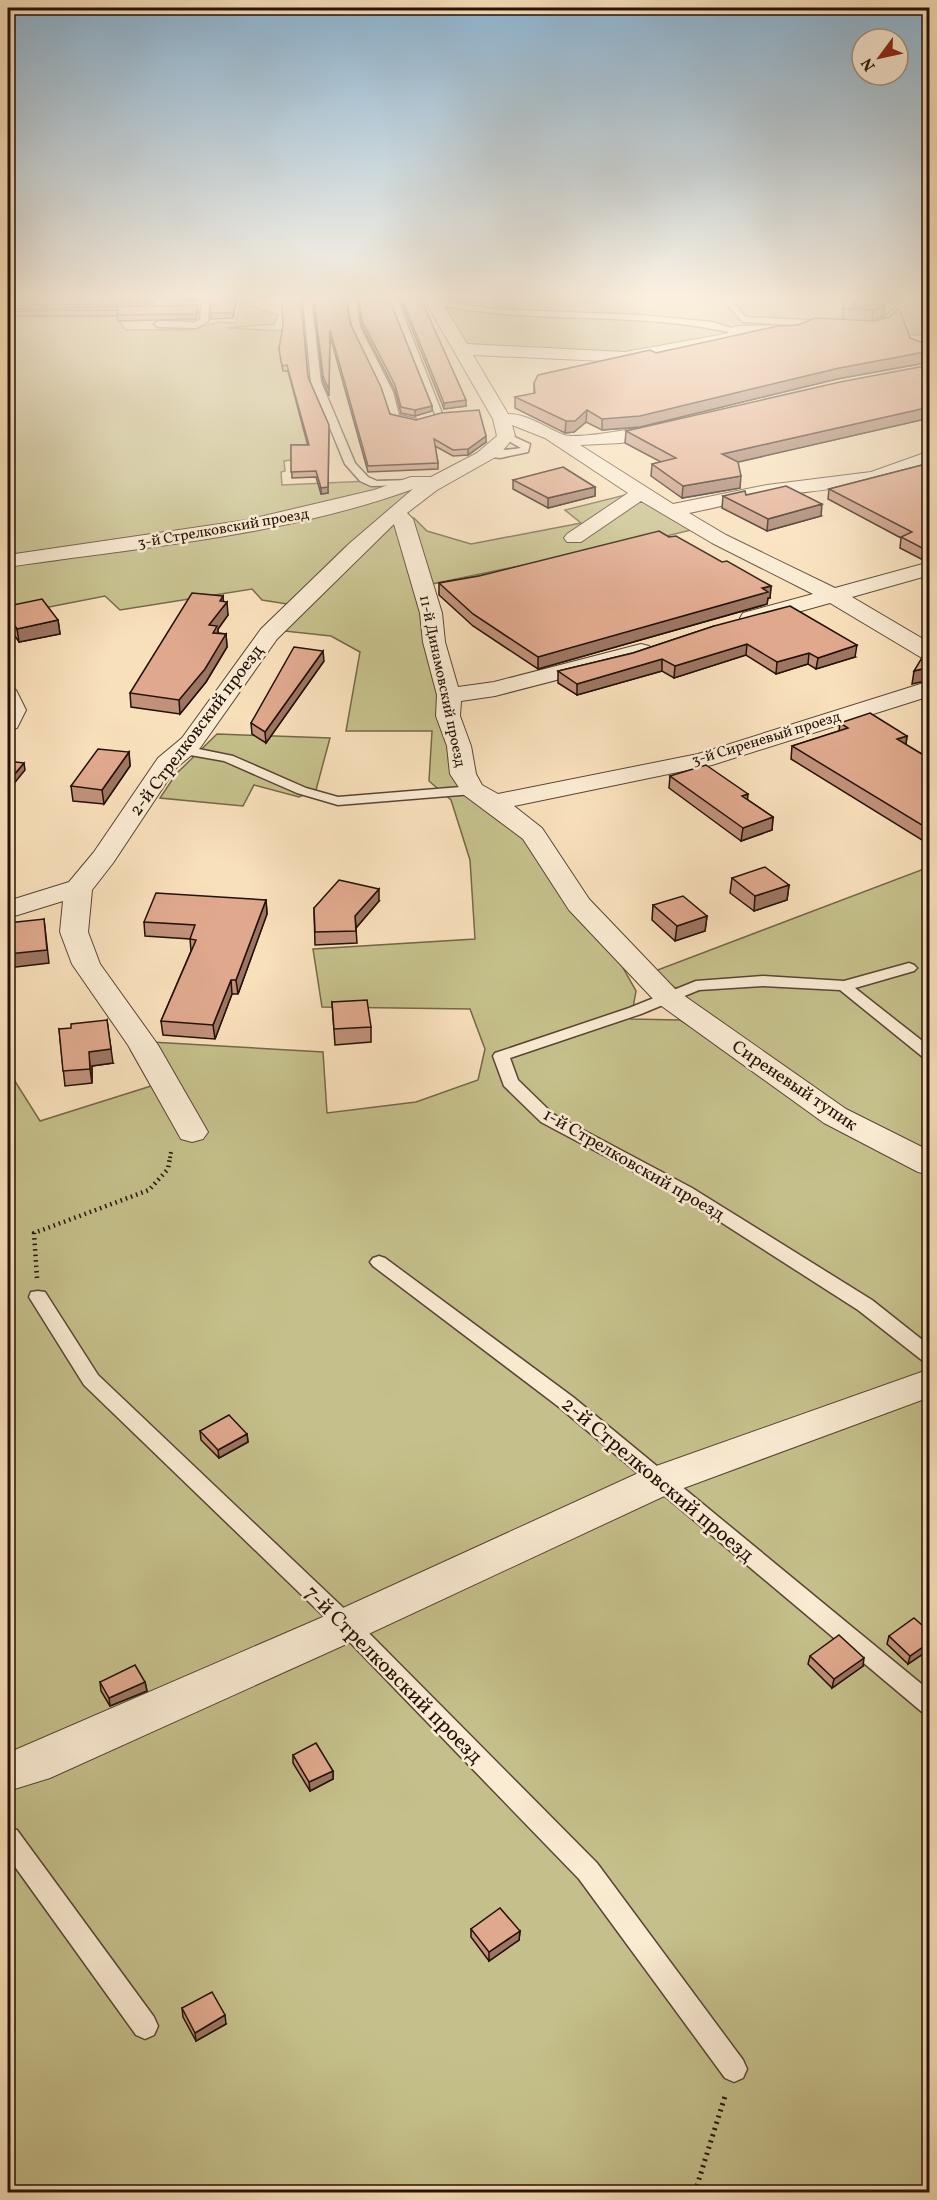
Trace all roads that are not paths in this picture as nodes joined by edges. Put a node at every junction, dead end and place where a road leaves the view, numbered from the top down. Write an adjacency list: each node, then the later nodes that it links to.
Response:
1 (324, 402): 10 (lane)
2 (391, 402): 3 (lane)
3 (431, 402)
4 (488, 402): 5 (street)
5 (497, 418): 7 (street); 9 (street)
6 (679, 425): 7 (street)
7 (563, 441): 11 (street)
8 (930, 457): 12 (street)
9 (436, 481): 10 (street, 3-й Стрелковский проезд); 13 (street)
10 (411, 483): 15 (street, 3-й Стрелковский проезд)
11 (644, 494): 12 (street); 14 (street)
12 (671, 510): 17 (street)
13 (395, 513): 23 (street, 11-й Динамовский проезд); 25 (street, 2-й Стрелковский проезд)
14 (574, 538)
15 (8, 561)
16 (930, 568): 17 (street)
17 (834, 596): 18 (street); 20 (street)
18 (735, 622)
19 (658, 645): 23 (street)
20 (930, 653)
21 (930, 688): 27 (street, 3-й Сиреневый проезд)
22 (8, 694): 24 (street)
23 (449, 695): 26 (street, 11-й Динамовский проезд)
24 (8, 723)
25 (184, 750): 26 (lane); 28 (street, 2-й Стрелковский проезд)
26 (473, 790): 27 (street, 11-й Динамовский проезд)
27 (494, 803): 32 (street, 11-й Динамовский проезд)
28 (78, 889): 29 (street); 34 (street)
29 (8, 910)
30 (909, 968): 31 (lane)
31 (844, 986): 32 (lane); 33 (lane)
32 (666, 996): 35 (street, Сиреневый тупик); 38 (lane, 1-й Стрелковский проезд)
33 (930, 1054)
34 (192, 1132)
35 (930, 1165)
36 (379, 1262): 40 (lane, 2-й Стрелковский проезд)
37 (38, 1297): 41 (lane, 7-й Стрелковский проезд)
38 (930, 1356)
39 (930, 1382): 40 (street)
40 (658, 1481): 41 (street); 42 (lane, 2-й Стрелковский проезд)
41 (347, 1625): 43 (street); 46 (lane, 7-й Стрелковский проезд)
42 (930, 1705)
43 (8, 1772)
44 (8, 1838): 45 (lane)
45 (145, 2026)
46 (734, 2068)

